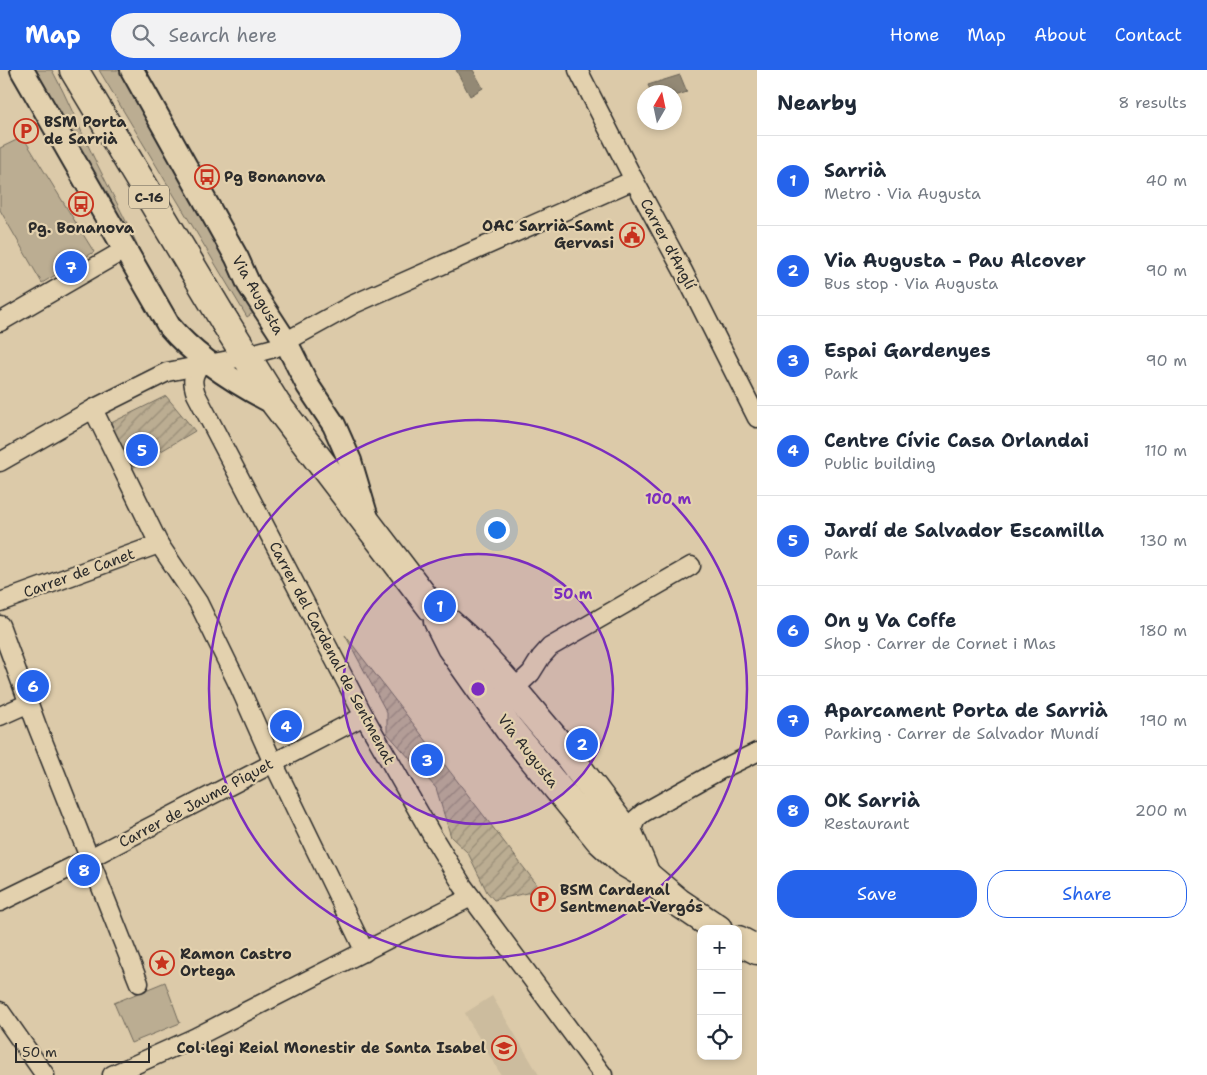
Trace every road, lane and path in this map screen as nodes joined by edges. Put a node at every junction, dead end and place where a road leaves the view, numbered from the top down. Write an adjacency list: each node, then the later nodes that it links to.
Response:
1 (22, 70): 6 (street, Via Augusta)
2 (74, 70): 9 (main road, Via Augusta / C-16)
3 (132, 70): 8 (street, Via Augusta)
4 (578, 70): 5 (street, Carrer d'Anglí)
5 (634, 180): 8 (street); 13 (street, Carrer d'Anglí)
6 (124, 250): 7 (street); 10 (street, Via Augusta)
7 (0, 322)
8 (286, 342): 9 (street); 15 (street, Via Augusta)
9 (246, 356): 10 (street); 11 (main road, Via Augusta)
10 (205, 365): 11 (street, Via Augusta); 12 (street); 24 (street, Carrer del Cardenal de Sentmenat)
11 (276, 404): 15 (main road, Via Augusta)
12 (93, 409): 14 (street); 16 (street)
13 (757, 418)
14 (0, 462)
15 (370, 526): 19 (main road, Via Augusta)
16 (158, 544): 18 (street, Carrer de Canet); 26 (street)
17 (692, 566): 21 (street, Via Augusta)
18 (0, 602)
19 (432, 608): 21 (main road, Via Augusta); 29 (main road, Via Augusta)
20 (0, 624): 22 (street)
21 (513, 690): 27 (main road, Via Augusta)
22 (29, 703): 23 (street); 28 (street)
23 (0, 716)
24 (364, 716): 26 (street, Carrer de Jaume Piquet); 30 (street, Carrer del Cardenal de Sentmenat)
25 (757, 752): 27 (street)
26 (273, 762): 28 (street, Carrer de Jaume Piquet); 35 (street)
27 (628, 835): 29 (main road, Via Augusta)
28 (90, 858): 31 (street, Carrer de Jaume Piquet); 36 (street)
29 (635, 868): 32 (main road, Via Augusta)
30 (472, 897): 35 (street); 40 (street, Carrer del Cardenal de Sentmenat)
31 (0, 902)
32 (712, 925)
33 (742, 942): 34 (main road)
34 (757, 950)
35 (365, 952): 39 (street)
36 (139, 983)
37 (0, 1011): 38 (street)
38 (45, 1075)
39 (112, 1075)
40 (603, 1075)

